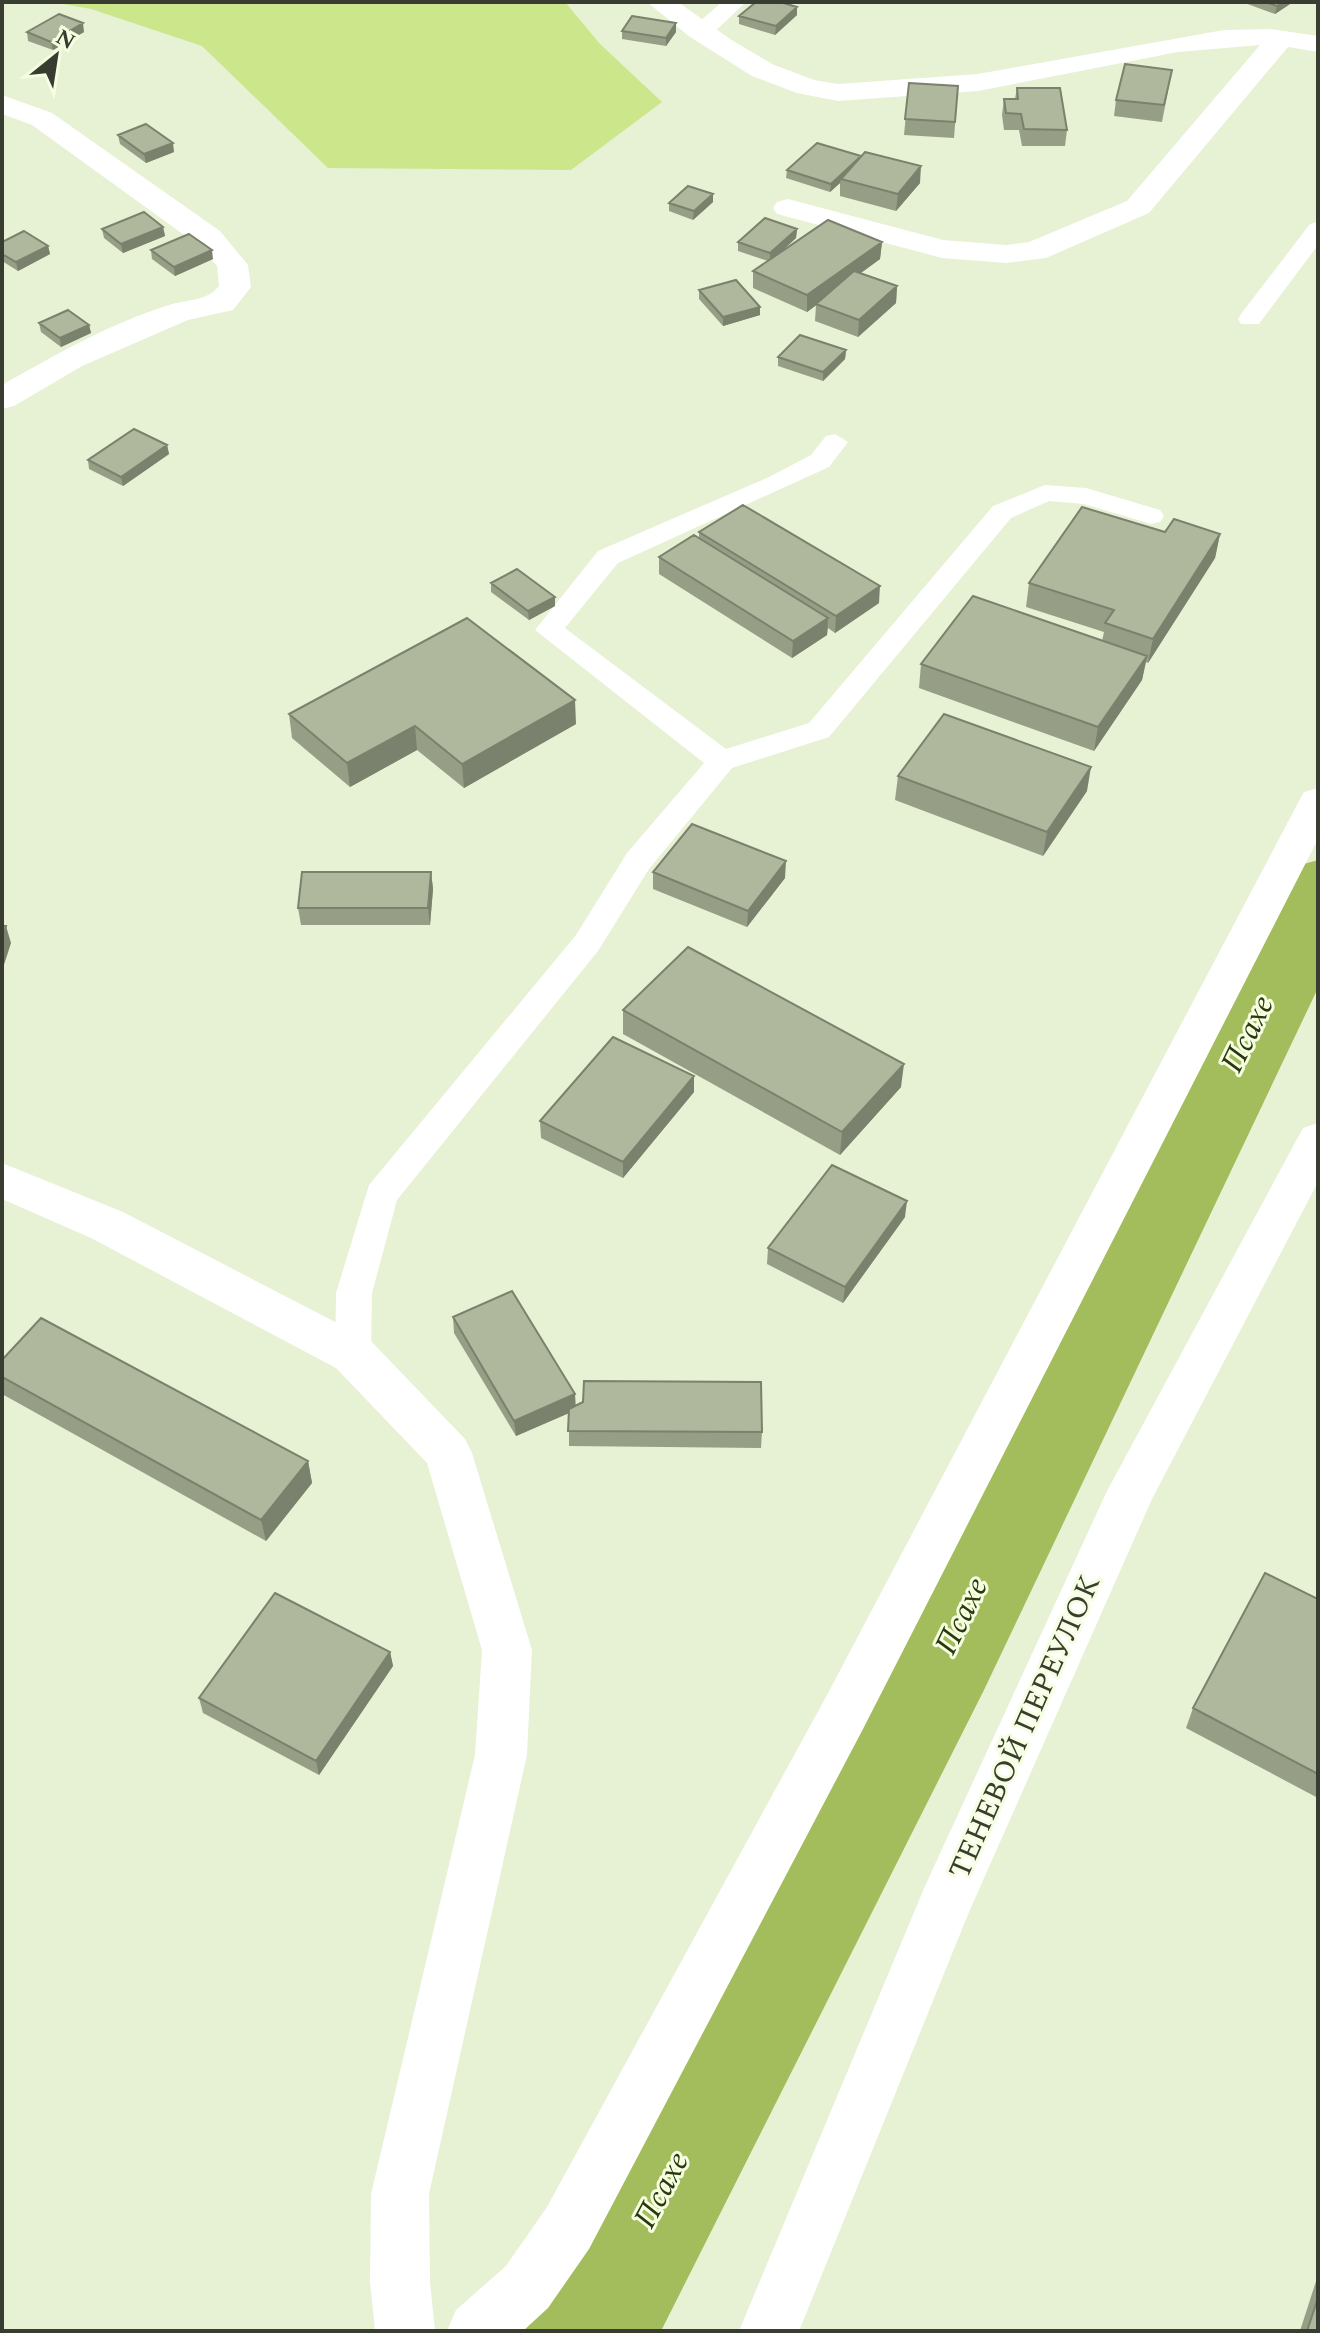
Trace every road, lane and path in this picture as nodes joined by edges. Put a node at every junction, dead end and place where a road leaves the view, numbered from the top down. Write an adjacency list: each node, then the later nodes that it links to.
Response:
1 (661, 2): 3 (street)
2 (735, 2): 3 (lane)
3 (700, 33): 4 (street)
4 (1281, 38): 5 (street); 7 (street)
5 (1318, 44)
6 (2, 104): 10 (street)
7 (788, 208)
8 (1318, 229): 9 (lane)
9 (1250, 319)
10 (2, 399)
11 (835, 442): 13 (lane)
12 (1151, 516): 13 (lane)
13 (722, 761): 17 (lane)
14 (1318, 801): 19 (street)
15 (1318, 1140): 20 (street, ТЕНЕВОЙ ПЕРЕУЛОК)
16 (2, 1180): 17 (street)
17 (353, 1354): 18 (street)
18 (405, 2331)
19 (477, 2331)
20 (769, 2331)

